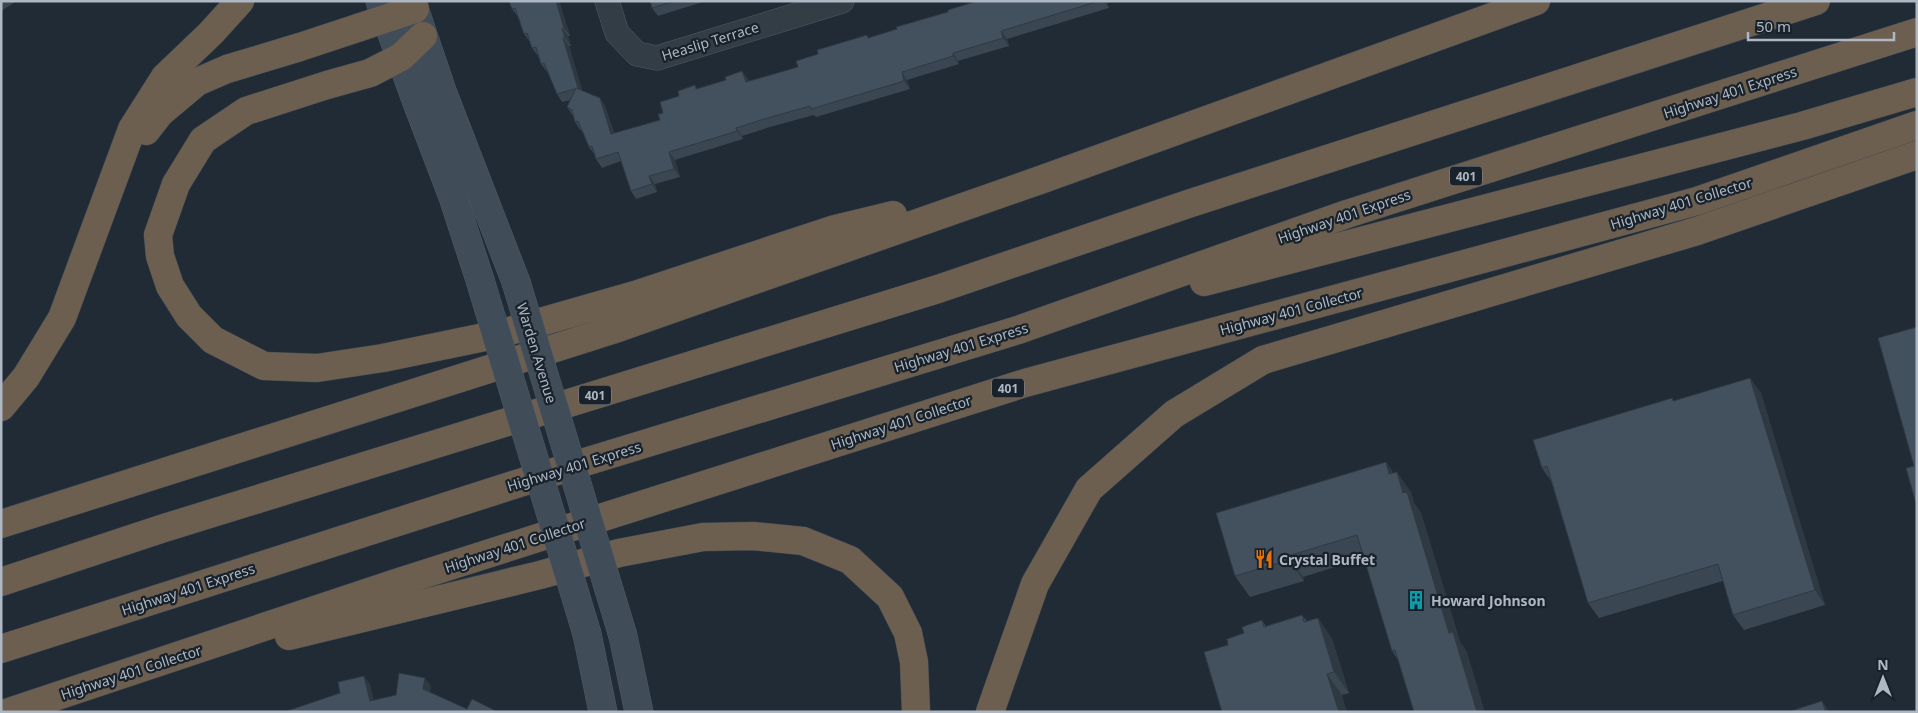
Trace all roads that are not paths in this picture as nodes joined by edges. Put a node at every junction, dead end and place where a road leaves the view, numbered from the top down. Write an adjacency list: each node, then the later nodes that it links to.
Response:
1 (240, 1): 14 (highway)
2 (608, 1): 3 (street, Heaslip Terrace)
3 (842, 1)
4 (1536, 1): 15 (highway)
5 (1816, 1): 19 (highway, 401)
6 (413, 5): 7 (highway); 9 (main road, Warden Avenue)
7 (383, 9): 10 (main road); 14 (highway)
8 (1917, 32): 16 (highway, Highway 401 Express / 401)
9 (423, 36): 10 (highway); 24 (main road, Warden Avenue, bridge)
10 (401, 57): 15 (highway); 23 (main road, bridge)
11 (1917, 92): 16 (highway)
12 (1917, 125): 21 (highway, Highway 401 Collector / 401)
13 (1917, 155): 26 (highway)
14 (117, 167): 17 (highway)
15 (1043, 179): 18 (highway)
16 (1018, 330): 20 (highway, Highway 401 Express / 401)
17 (1, 406)
18 (1, 524)
19 (1, 582)
20 (1, 649)
21 (108, 680): 22 (highway, Highway 401 Collector / 401); 25 (highway)
22 (9, 712)
23 (603, 712)
24 (639, 712)
25 (916, 712)
26 (990, 712)

